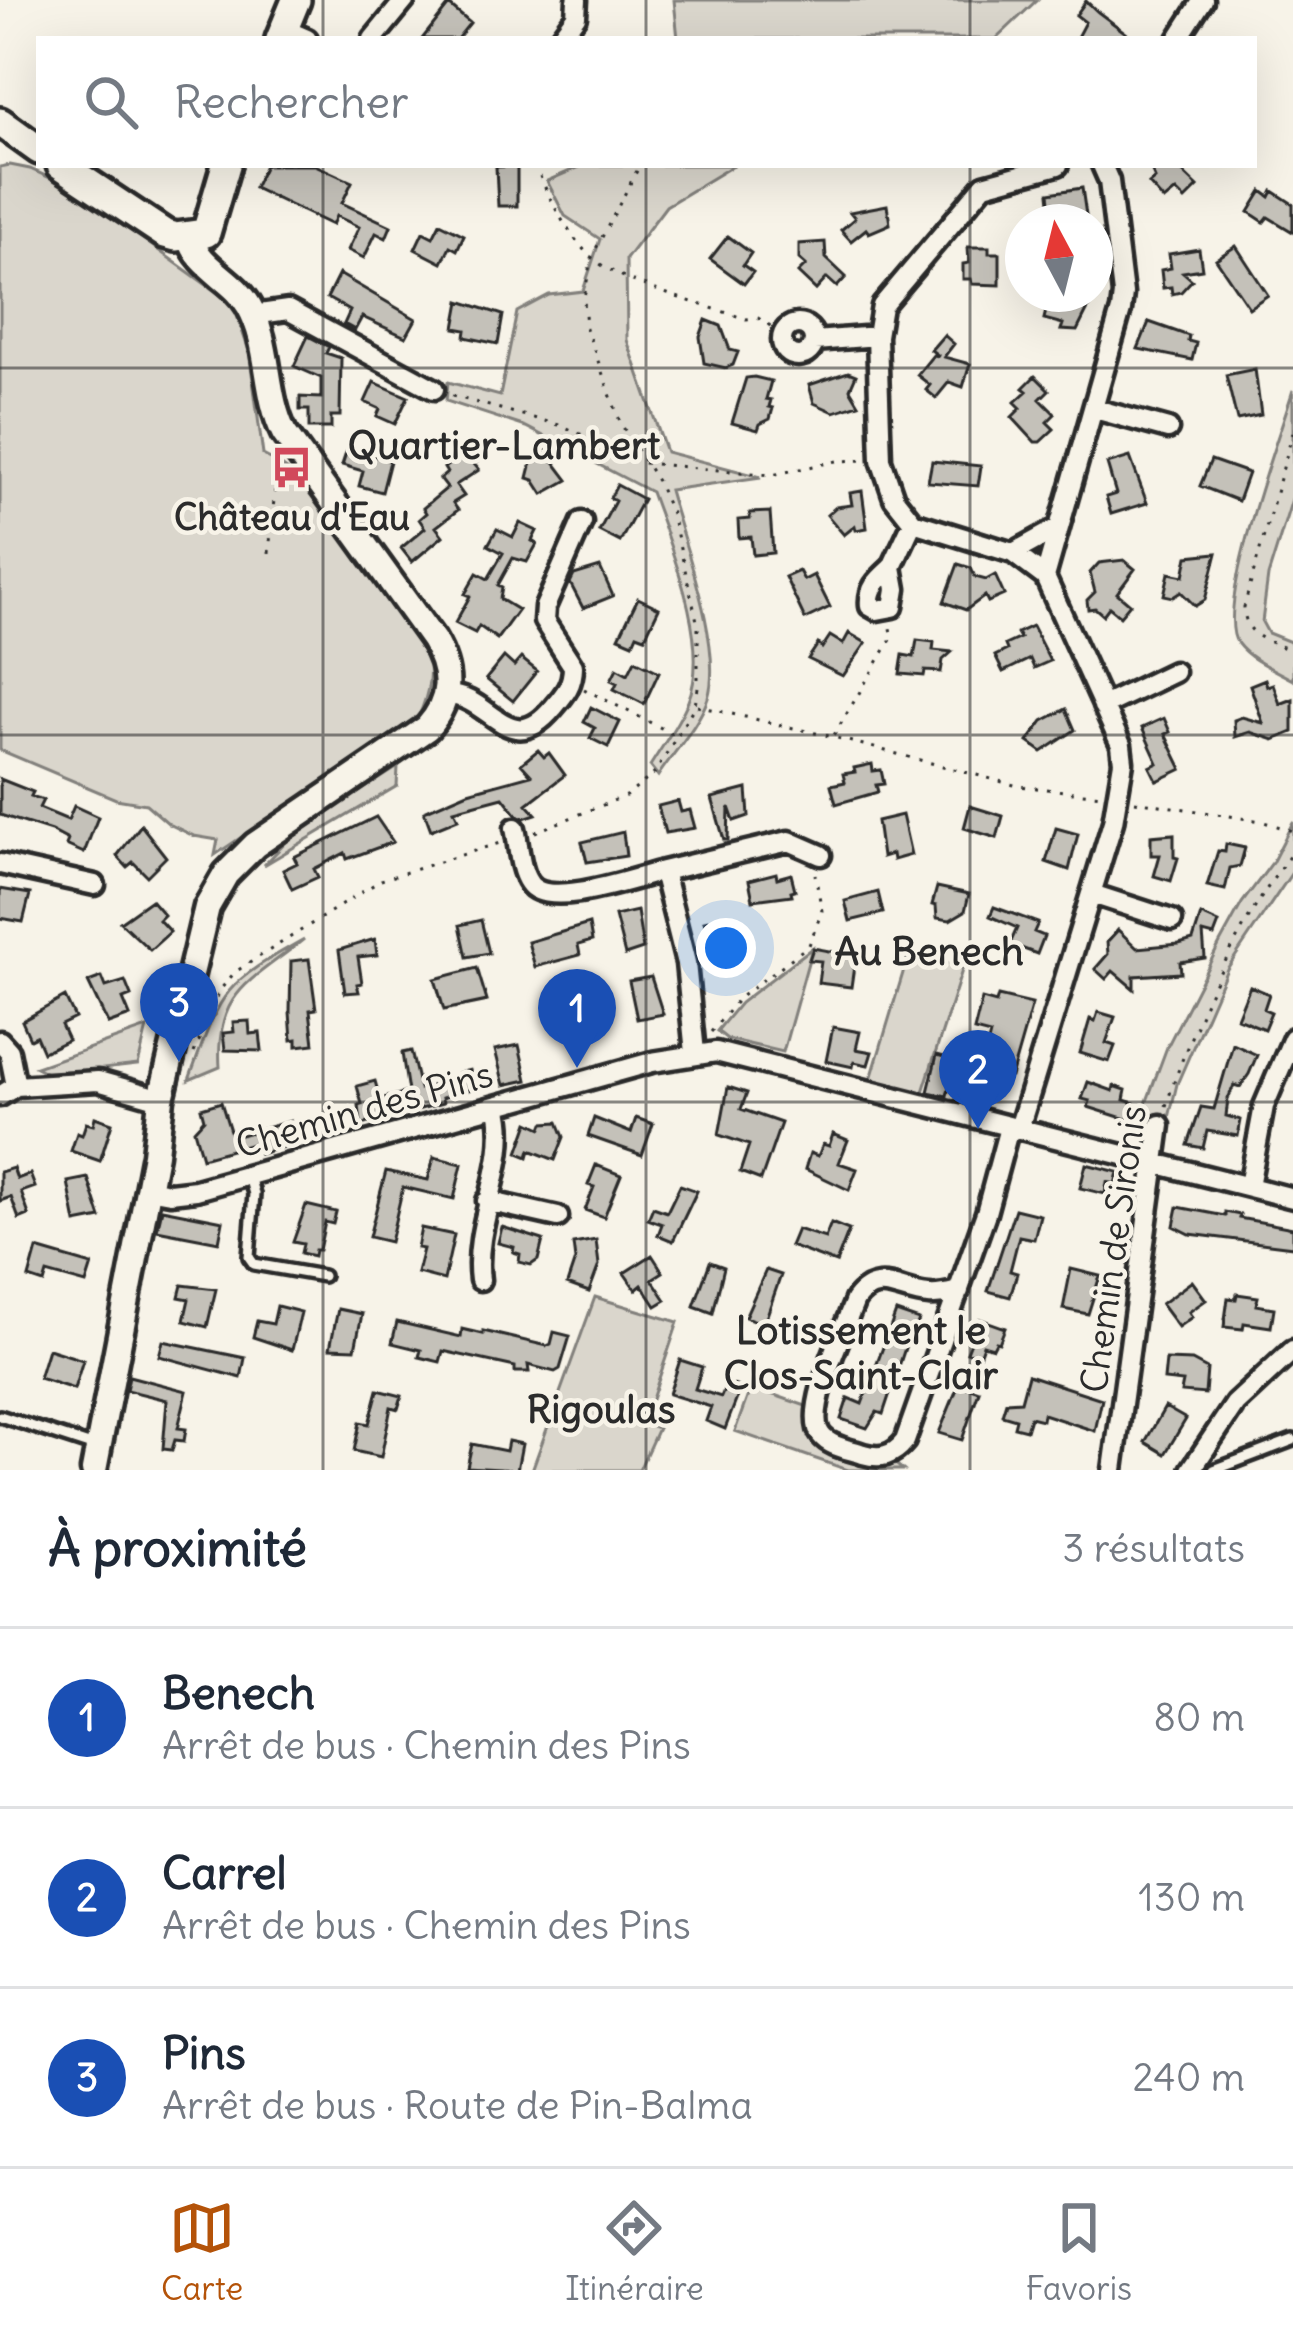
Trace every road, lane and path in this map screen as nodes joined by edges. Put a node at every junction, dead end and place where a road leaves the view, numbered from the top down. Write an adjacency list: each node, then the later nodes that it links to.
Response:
1 (296, 0): 5 (main road)
2 (405, 0): 6 (street)
3 (578, 0): 7 (street)
4 (1203, 0): 8 (street)
5 (290, 36)
6 (375, 36)
7 (561, 36)
8 (1180, 36)
9 (4, 132): 10 (main road)
10 (36, 148)
11 (66, 168): 17 (main road)
12 (536, 168): 18 (path)
13 (638, 168): 18 (path)
14 (1047, 168): 21 (street)
15 (1103, 168): 23 (street)
16 (221, 175): 17 (main road)
17 (198, 235): 19 (street)
18 (591, 258): 20 (path); 28 (path)
19 (261, 313): 22 (street); 40 (street)
20 (783, 334): 21 (street)
21 (877, 336): 26 (street)
22 (434, 389): 28 (path)
23 (1095, 409): 24 (street); 31 (street)
24 (1168, 429)
25 (1293, 432): 37 (path)
26 (880, 460): 28 (path); 30 (street)
27 (276, 461): 32 (path)
28 (644, 463): 43 (path)
29 (582, 522): 39 (street)
30 (913, 522): 33 (street); 34 (street)
31 (1058, 528): 33 (street); 35 (street)
32 (269, 553)
33 (1013, 553): 35 (street)
34 (892, 567)
35 (1046, 577): 41 (street)
36 (892, 638): 43 (path)
37 (1293, 651)
38 (1174, 672): 41 (street)
39 (572, 683): 40 (street); 42 (path)
40 (446, 695): 60 (street)
41 (1103, 706): 44 (street)
42 (677, 736)
43 (833, 736): 44 (path)
44 (1117, 797): 46 (path); 52 (street)
45 (515, 828): 50 (street)
46 (1290, 830)
47 (1293, 851): 62 (path, Chemin de Sironis)
48 (821, 855): 50 (street); 58 (path)
49 (0, 864): 51 (street)
50 (663, 871): 58 (street)
51 (95, 886)
52 (1091, 894): 53 (street); 63 (street)
53 (1172, 920)
54 (314, 922): 57 (path)
55 (1293, 1040): 66 (street)
56 (0, 1041): 59 (street)
57 (197, 1043)
58 (695, 1053): 61 (street, Chemin des Pins); 63 (street, Chemin des Pins)
59 (8, 1091): 60 (street)
60 (156, 1098): 67 (street)
61 (497, 1106): 65 (street, Chemin des Pins); 69 (street)
62 (1160, 1125): 64 (street, Chemin de Sironis)
63 (1014, 1129): 64 (street, Chemin des Pins); 73 (street)
64 (1156, 1162): 66 (street, Chemin des Pins); 78 (street, Chemin de Sironis)
65 (249, 1176): 67 (street, Chemin des Pins); 71 (lane)
66 (1249, 1186): 68 (street, Chemin des Pins)
67 (148, 1189): 77 (street)
68 (1293, 1198)
69 (487, 1201): 70 (street); 72 (street)
70 (558, 1216)
71 (323, 1276)
72 (480, 1280)
73 (959, 1291): 73 (street)
74 (1293, 1350): 79 (street)
75 (0, 1416): 77 (lane)
76 (1293, 1440): 80 (lane)
77 (96, 1459)
78 (1113, 1470)
79 (1191, 1470)
80 (1214, 1470)

